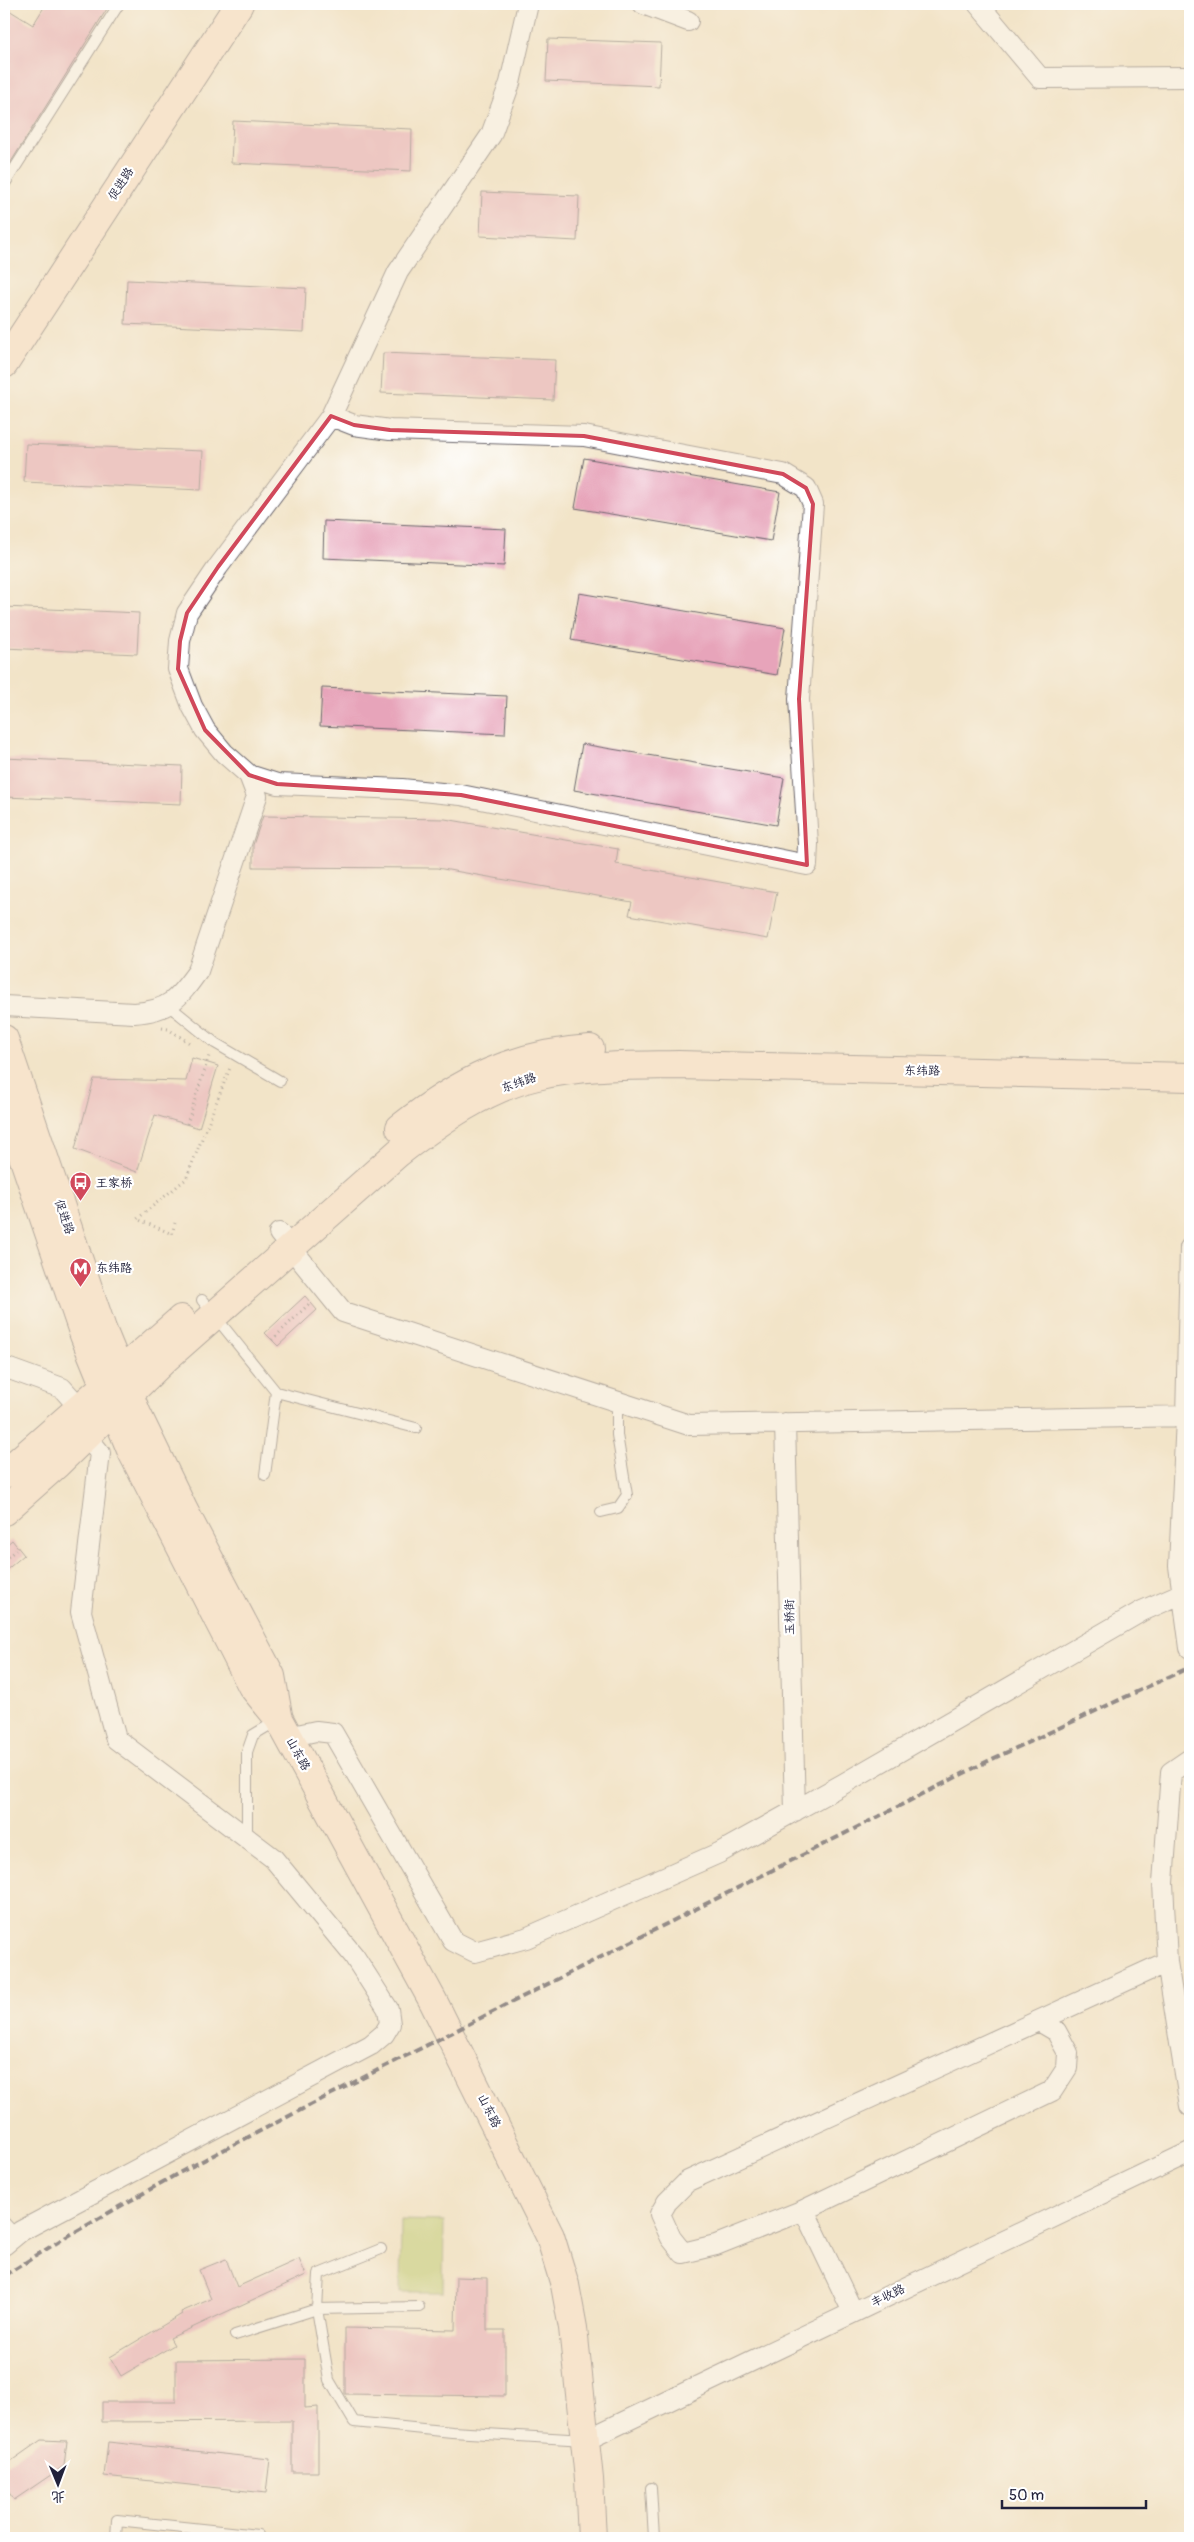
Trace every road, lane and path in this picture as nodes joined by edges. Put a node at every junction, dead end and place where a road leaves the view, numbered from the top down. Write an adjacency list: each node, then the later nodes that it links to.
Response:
1 (119, 4): 9 (lane)
2 (217, 4): 10 (main road, 促进路)
3 (239, 4): 11 (main road, 促进路)
4 (528, 4): 12 (street)
5 (643, 4): 7 (street)
6 (978, 4): 8 (street)
7 (688, 21)
8 (1190, 76)
9 (4, 185)
10 (4, 331)
11 (4, 364)
12 (331, 416): 13 (street); 13 (street)
13 (250, 775): 14 (street)
14 (168, 1005): 15 (street); 25 (lane)
15 (4, 1006)
16 (158, 1028): 18 (path)
17 (4, 1039): 35 (main road, 促进路)
18 (192, 1045)
19 (200, 1051): 20 (path)
20 (209, 1056): 22 (path); 27 (path)
21 (1190, 1058): 29 (main road, 东纬路)
22 (216, 1060)
23 (223, 1063): 28 (path)
24 (1190, 1077): 29 (main road, 东纬路)
25 (280, 1082)
26 (4, 1101): 35 (main road, 促进路)
27 (186, 1124)
28 (175, 1223)
29 (285, 1240): 32 (main road, 东纬路); 37 (street)
30 (1190, 1248): 39 (street)
31 (310, 1303): 33 (path)
32 (208, 1308): 35 (main road, 东纬路); 36 (lane)
33 (272, 1340)
34 (4, 1367): 38 (street)
35 (117, 1390): 38 (main road, 东纬路); 42 (main road, 东纬路); 51 (main road, 山东路)
36 (276, 1392): 41 (lane); 44 (lane)
37 (617, 1401): 40 (street); 46 (lane)
38 (80, 1408): 43 (main road, 东纬路)
39 (1188, 1417): 40 (street); 49 (street)
40 (785, 1423): 53 (street, 玉桥街)
41 (416, 1428)
42 (86, 1436): 45 (main road, 东纬路); 54 (street)
43 (4, 1474)
44 (265, 1475)
45 (4, 1511)
46 (601, 1512)
47 (18, 1548): 48 (path)
48 (4, 1560)
49 (1183, 1593): 50 (street); 53 (street)
50 (1190, 1648)
51 (284, 1728): 53 (street); 54 (lane); 66 (main road, 山东路)
52 (1190, 1759): 55 (street)
53 (795, 1811)
54 (247, 1839): 60 (street)
55 (1167, 1962): 56 (street); 57 (street)
56 (1039, 2021): 59 (street); 59 (street)
57 (1190, 2106)
58 (1190, 2152): 64 (street, 丰收路)
59 (804, 2210): 64 (street)
60 (8, 2234)
61 (381, 2249): 63 (lane)
62 (419, 2307): 63 (lane)
63 (318, 2309): 65 (lane); 66 (lane)
64 (853, 2312): 66 (street, 丰收路)
65 (235, 2335)
66 (586, 2440): 70 (main road, 山东路)
67 (651, 2488): 71 (lane)
68 (258, 2535): 69 (lane)
69 (116, 2538)
70 (592, 2538)
71 (654, 2538)

